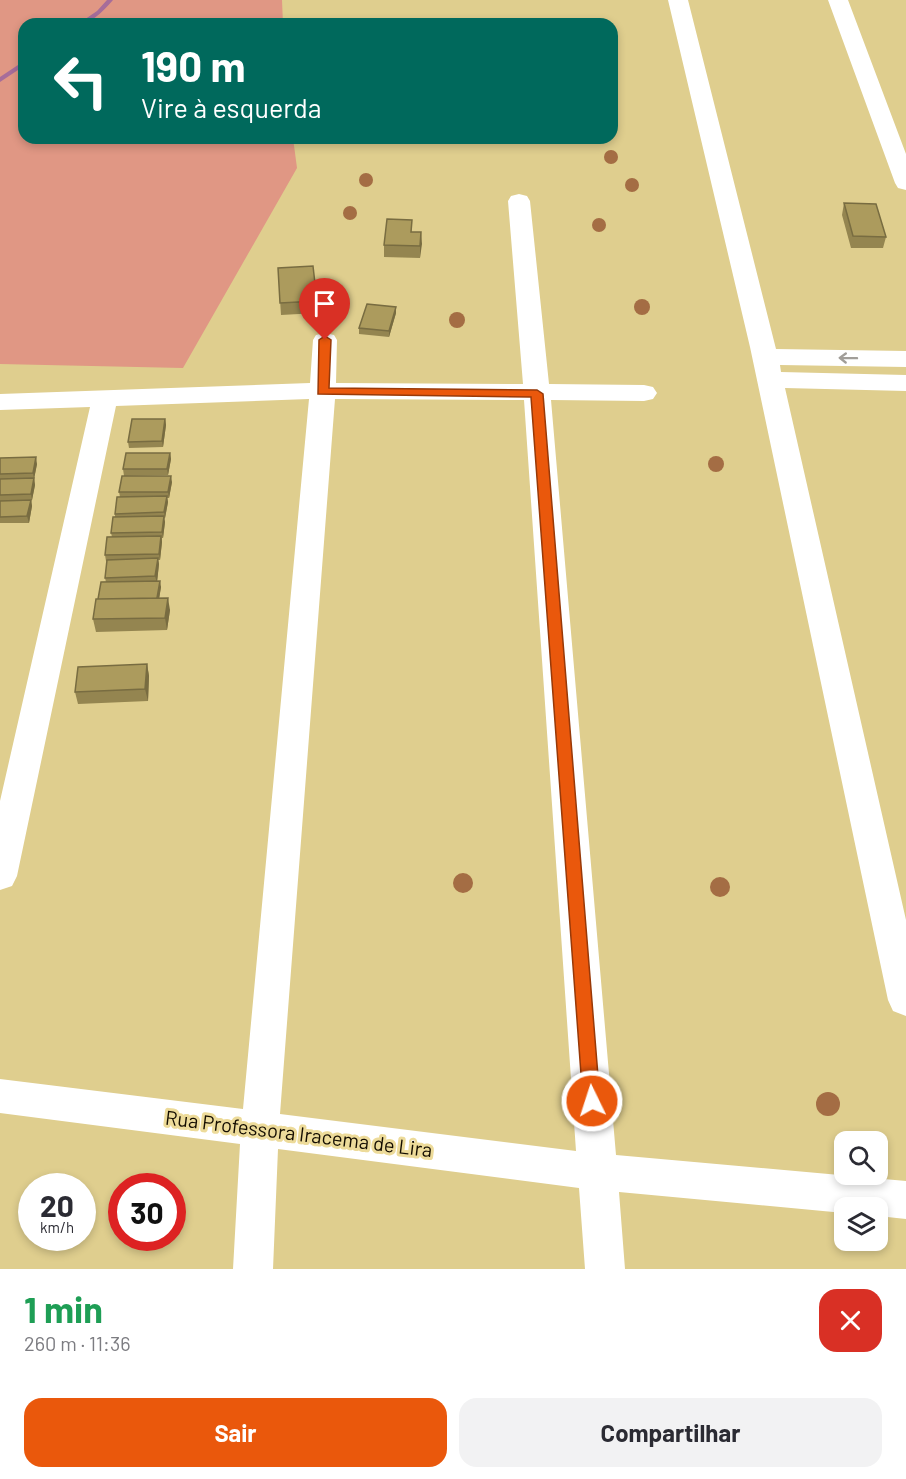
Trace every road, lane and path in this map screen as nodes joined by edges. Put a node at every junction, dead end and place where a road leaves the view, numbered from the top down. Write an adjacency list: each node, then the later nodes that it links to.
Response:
1 (678, 0): 7 (street)
2 (838, 0): 3 (street)
3 (906, 183)
4 (519, 201): 11 (street)
5 (325, 340): 9 (street)
6 (906, 359): 7 (street, one-way to 7)
7 (767, 369): 8 (street); 15 (street)
8 (906, 383)
9 (322, 392): 11 (street); 12 (street); 17 (street)
10 (644, 393): 11 (street)
11 (537, 394): 18 (street)
12 (105, 397): 13 (street); 14 (street)
13 (0, 402)
14 (0, 876)
15 (906, 1000)
16 (0, 1096): 17 (street, Rua Professora Iracema de Lira)
17 (260, 1128): 18 (street, Rua Professora Iracema de Lira); 20 (street)
18 (597, 1172): 19 (street, Rua Professora Iracema de Lira); 21 (street)
19 (906, 1200)
20 (253, 1269)
21 (605, 1269)

